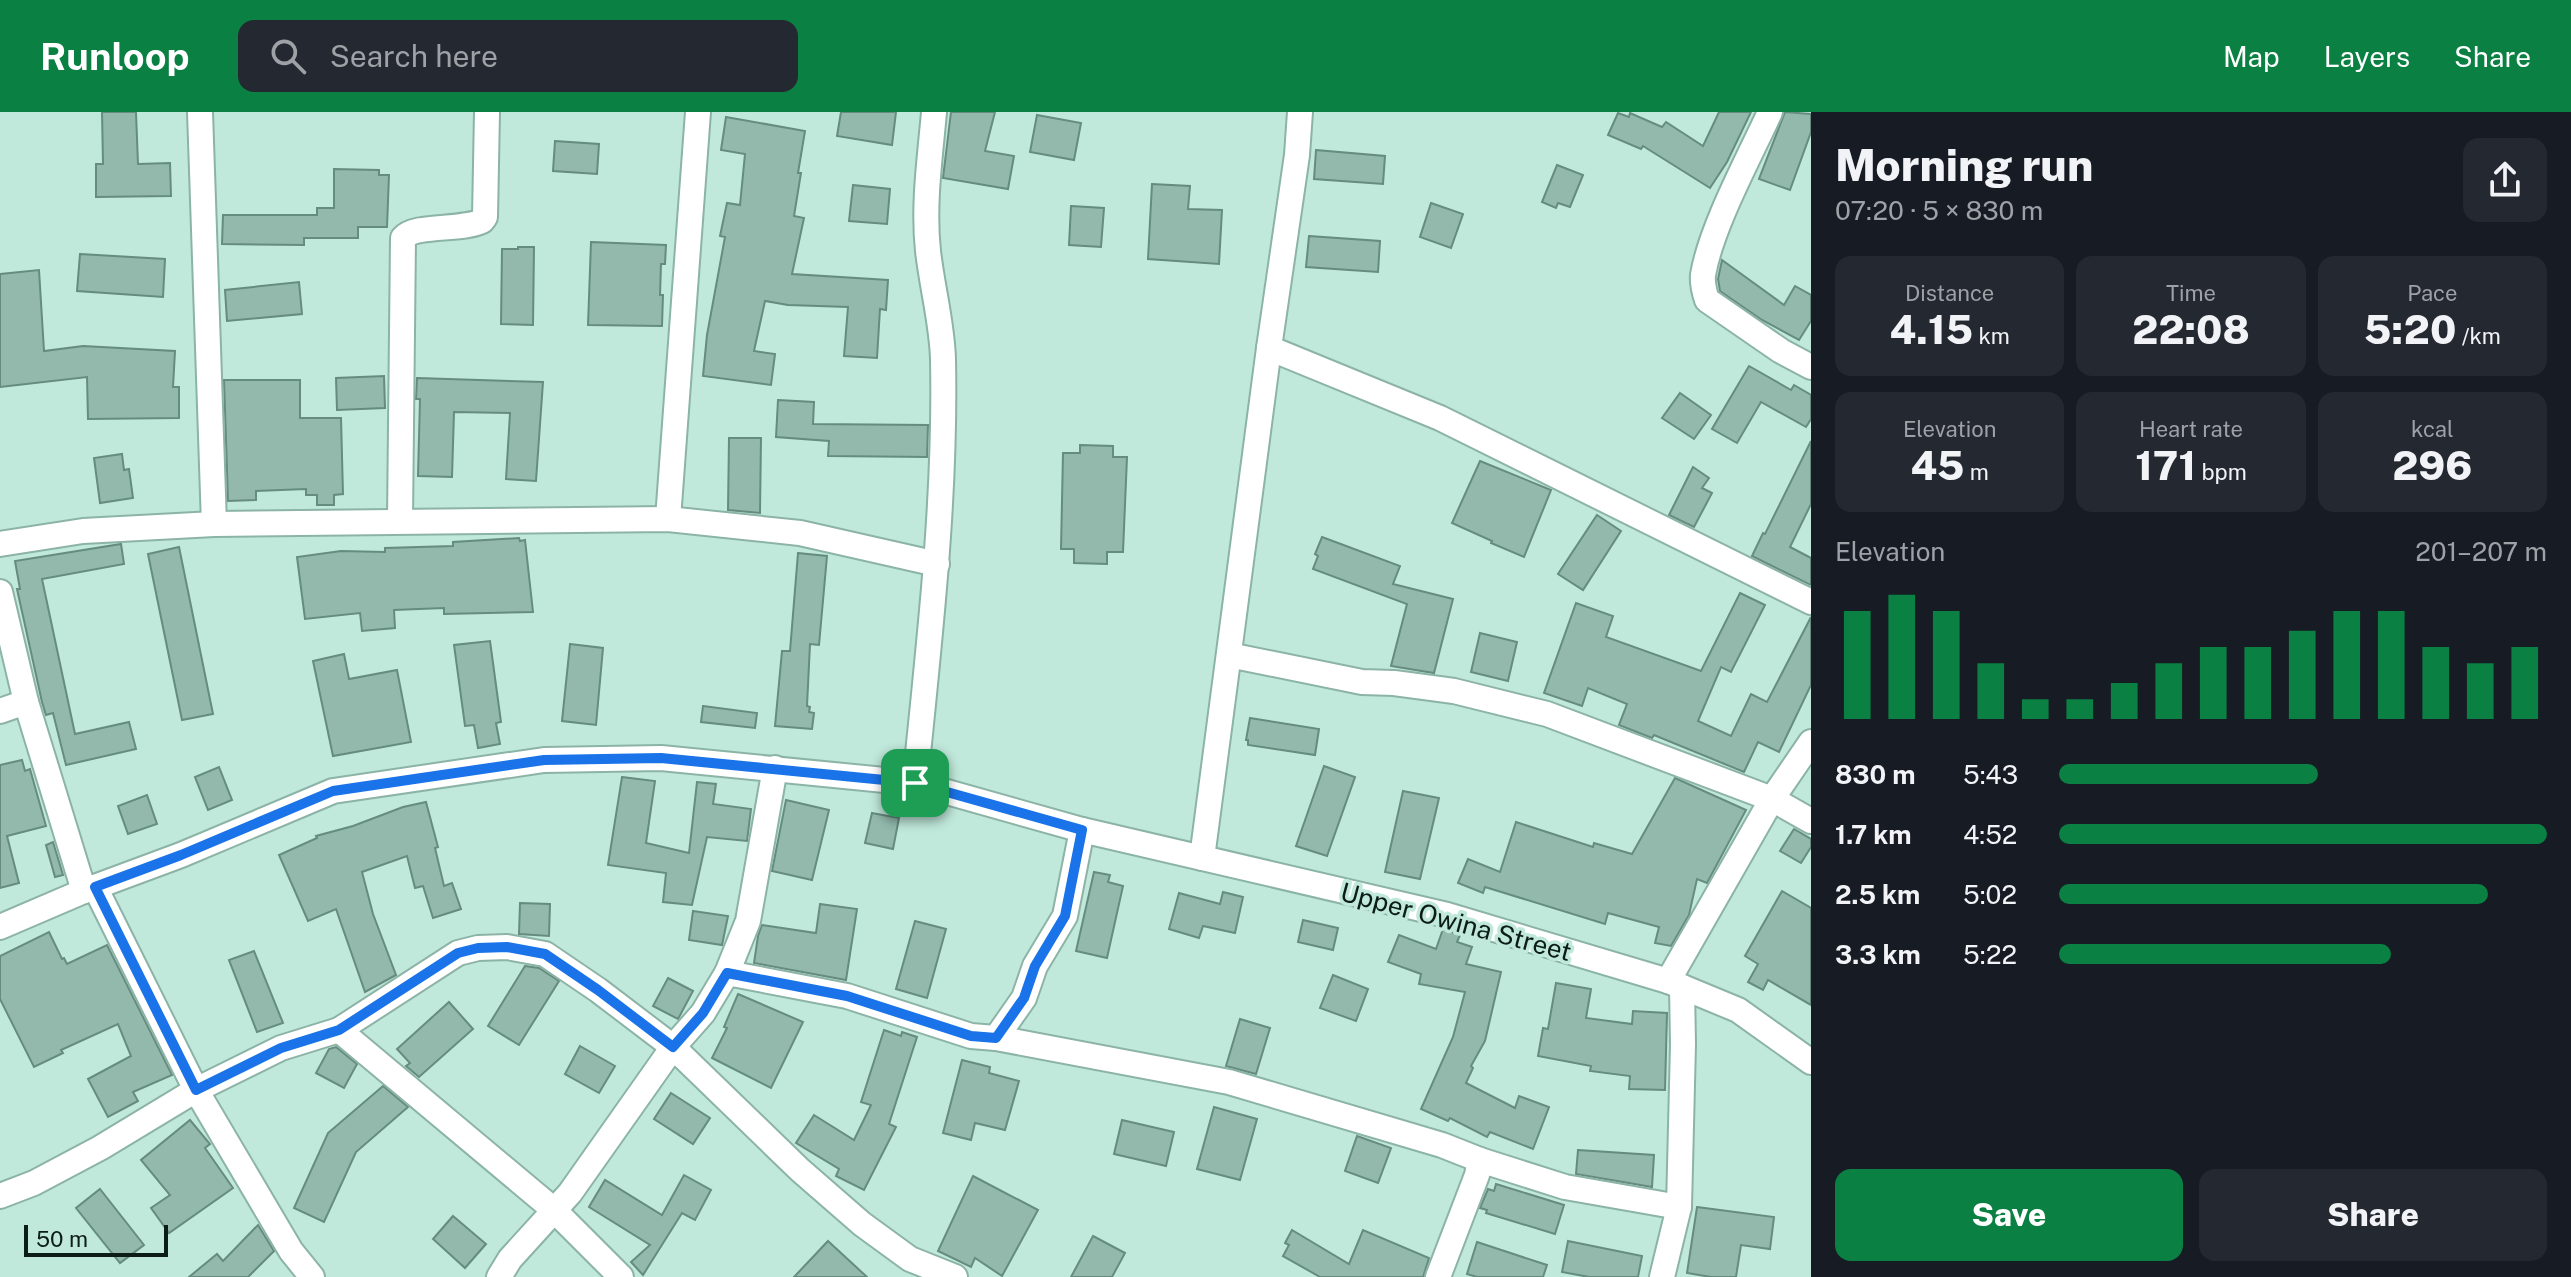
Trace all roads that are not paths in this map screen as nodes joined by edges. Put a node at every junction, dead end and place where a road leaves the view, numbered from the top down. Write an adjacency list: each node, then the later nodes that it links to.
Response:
1 (200, 112): 11 (street)
2 (487, 112): 10 (street)
3 (698, 112): 9 (street)
4 (934, 112): 13 (street)
5 (1300, 112): 7 (street)
6 (1770, 112): 8 (street)
7 (1269, 348): 15 (street); 16 (street)
8 (1811, 367)
9 (668, 519): 10 (street); 13 (street)
10 (400, 520): 11 (street)
11 (214, 524): 12 (street)
12 (0, 544)
13 (937, 564): 21 (street)
14 (0, 592): 17 (street)
15 (1811, 602)
16 (1229, 655): 22 (street); 25 (street)
17 (26, 702): 18 (street); 26 (street)
18 (0, 711)
19 (1811, 742): 22 (street)
20 (775, 768): 21 (street, Upper Owina Street); 26 (street, Upper Owina Street); 28 (street)
21 (915, 783): 24 (street, Upper Owina Street)
22 (1772, 799): 23 (street); 29 (street)
23 (1811, 821)
24 (1082, 830): 25 (street, Upper Owina Street); 31 (street)
25 (1202, 858): 29 (street, Upper Owina Street)
26 (89, 889): 27 (street, Upper Owina Street); 34 (street)
27 (0, 927)
28 (727, 973): 31 (street); 32 (street)
29 (1675, 984): 33 (street, Upper Owina Street); 37 (street)
30 (339, 1030): 32 (street); 34 (street); 38 (street)
31 (996, 1038): 35 (street)
32 (673, 1047): 38 (street); 42 (street)
33 (1811, 1062)
34 (196, 1090): 36 (street); 39 (street)
35 (1480, 1160): 37 (street); 43 (street)
36 (0, 1196)
37 (1679, 1207): 44 (street)
38 (554, 1210): 40 (street); 41 (street)
39 (312, 1277)
40 (499, 1277)
41 (621, 1277)
42 (955, 1277)
43 (1438, 1277)
44 (1662, 1277)

